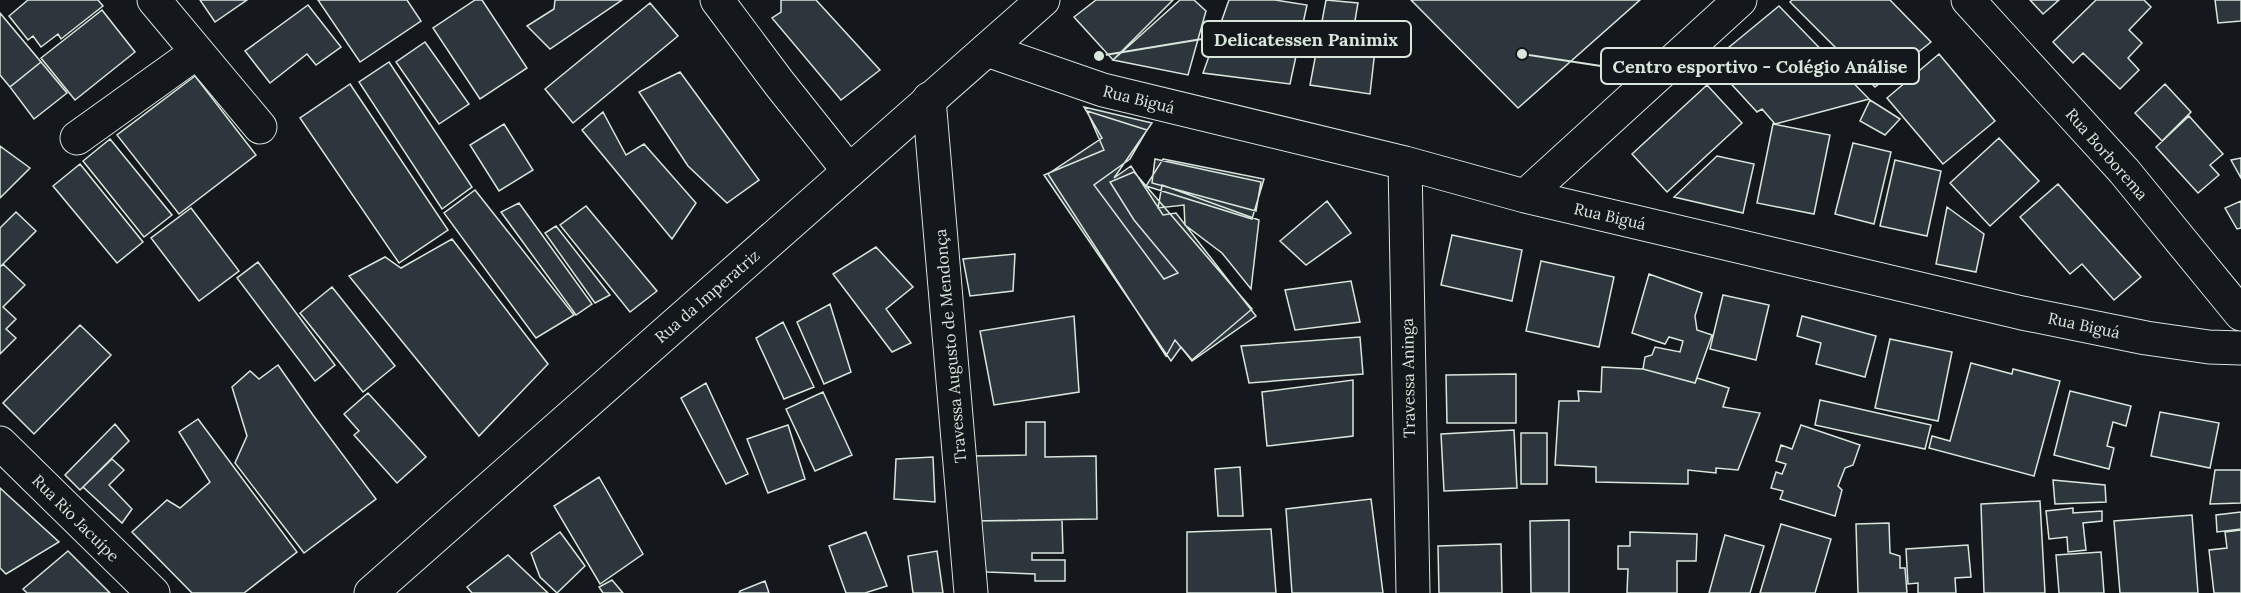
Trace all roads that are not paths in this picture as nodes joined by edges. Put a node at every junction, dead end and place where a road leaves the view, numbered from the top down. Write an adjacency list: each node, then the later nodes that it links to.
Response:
1 (154, 0): 7 (street)
2 (717, 0): 12 (street)
3 (1043, 0): 6 (street, Rua da Imperatriz)
4 (1740, 0): 13 (street)
5 (1968, 0): 14 (street, Rua Borborema)
6 (987, 50): 8 (street, Rua da Imperatriz); 11 (street, Rua Biguá)
7 (197, 52): 9 (street); 10 (street)
8 (929, 99): 12 (street, Rua da Imperatriz); 19 (street, Travessa Augusto de Mendonça)
9 (260, 127)
10 (77, 138)
11 (1405, 163): 13 (street, Rua Biguá); 20 (street, Travessa Aninga)
12 (849, 171): 18 (street, Rua da Imperatriz)
13 (1525, 196): 15 (street, Rua Biguá)
14 (2241, 314)
15 (2241, 348)
16 (0, 443): 17 (street, Rua Rio Jacuípe)
17 (153, 593)
18 (371, 593)
19 (971, 593)
20 (1413, 593)

